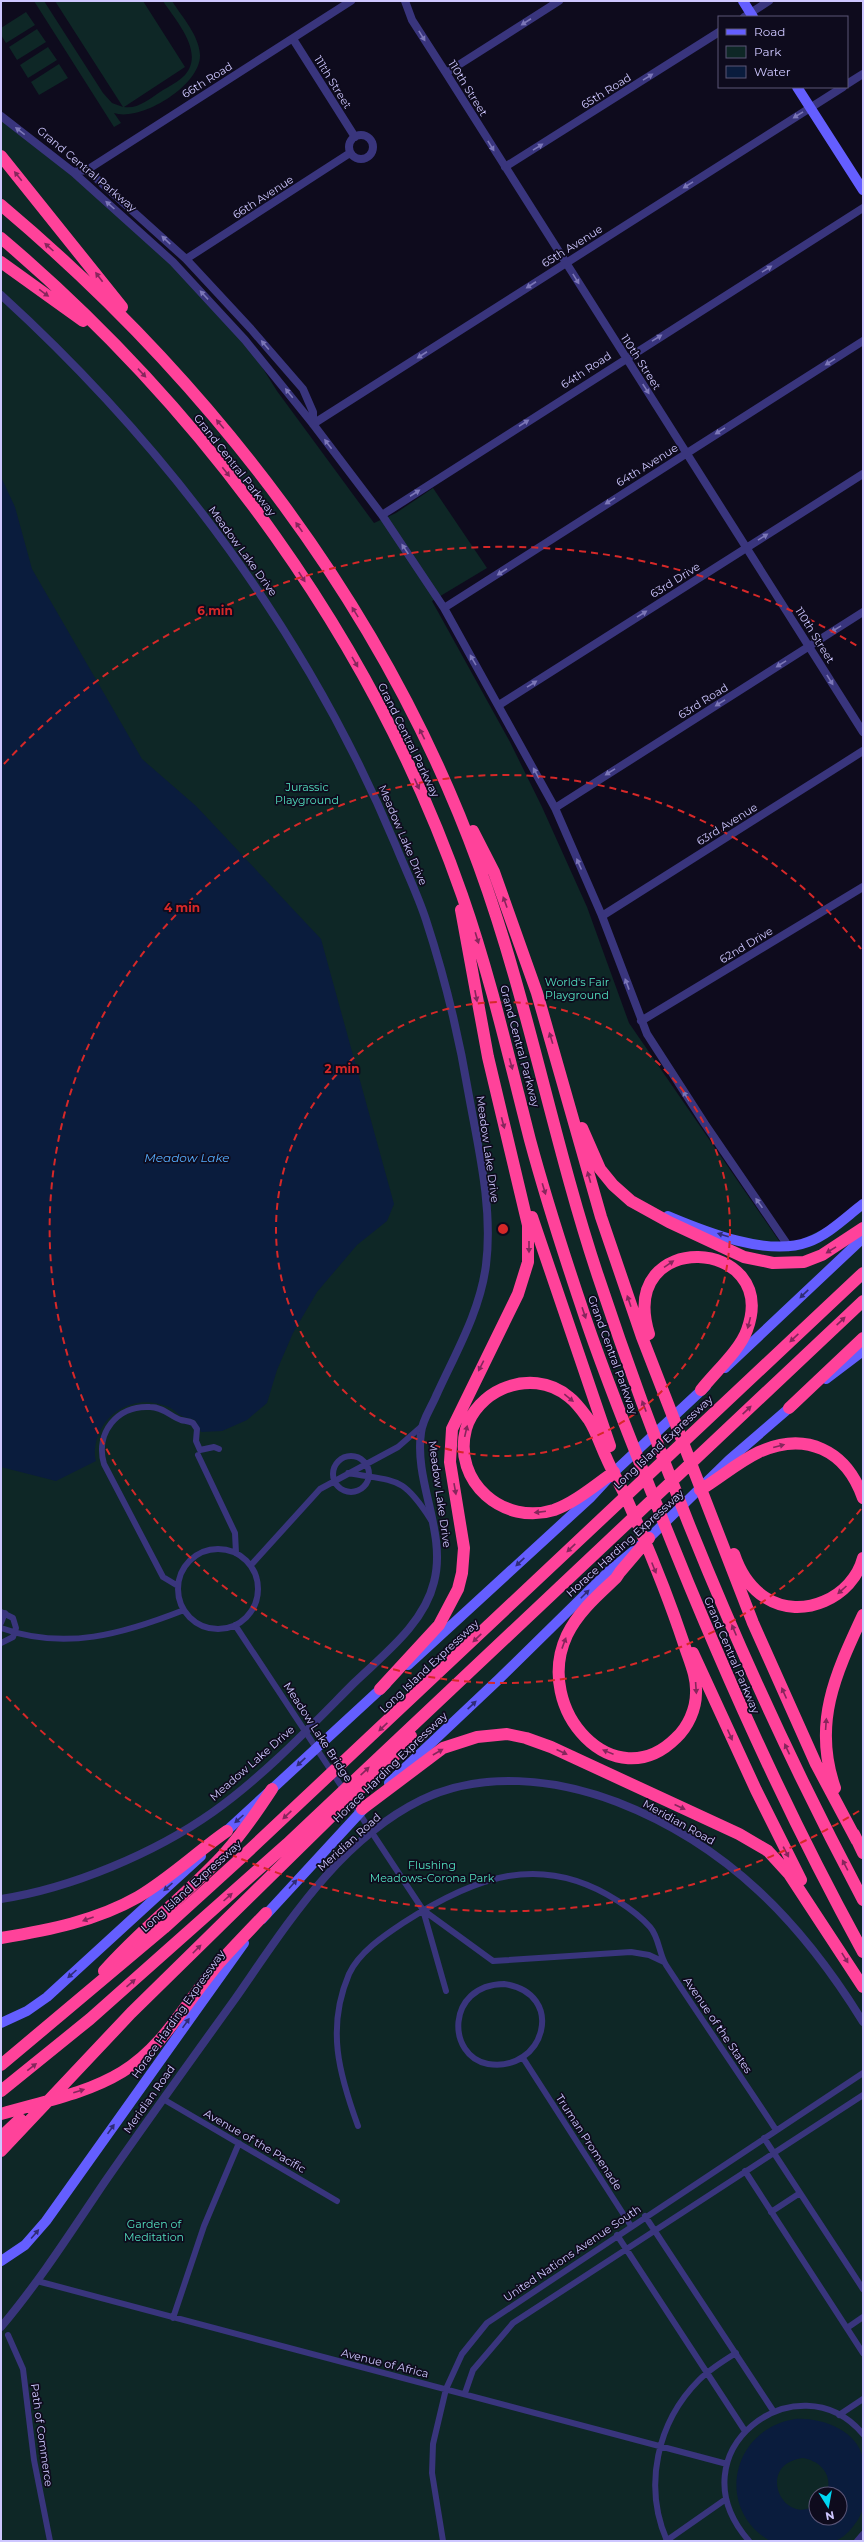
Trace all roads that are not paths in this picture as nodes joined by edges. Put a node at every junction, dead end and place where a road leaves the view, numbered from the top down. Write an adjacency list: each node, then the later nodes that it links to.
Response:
1 (351, 1): 8 (street, 66th Road)
2 (405, 1): 9 (street, 110th Street, one-way to 9)
3 (559, 1): 9 (street, one-way to 9)
4 (743, 1): 6 (main road)
5 (769, 1): 6 (street)
6 (749, 16)
7 (718, 33): 19 (street, 65th Road, one-way to 7)
8 (293, 39): 16 (street, 111th Street); 20 (street, 66th Road)
9 (446, 73): 19 (street, 110th Street, one-way to 19)
10 (863, 74): 11 (street)
11 (848, 83)
12 (798, 88): 14 (main road)
13 (841, 88): 14 (street, 65th Avenue)
14 (810, 108): 22 (main road); 28 (street, 65th Avenue, one-way to 28)
15 (1, 116): 21 (street, Grand Central Parkway, one-way to 15)
16 (355, 137): 17 (street); 17 (street)
17 (350, 153): 26 (street, 66th Avenue)
18 (1, 156): 32 (highway, one-way to 18)
19 (505, 168): 28 (street, 110th Street)
20 (87, 170): 21 (street, 66th Road); 26 (street, Grand Central Parkway, one-way to 20)
21 (73, 172): 34 (street, Grand Central Parkway, one-way to 21)
22 (863, 190)
23 (1, 205): 32 (highway, Grand Central Parkway, one-way to 23)
24 (863, 208): 33 (street, 64th Road, one-way to 24)
25 (1, 238): 31 (highway, Grand Central Parkway)
26 (186, 259): 34 (street, Grand Central Parkway, one-way to 26)
27 (1, 262): 31 (highway, one-way to 31)
28 (566, 263): 33 (street, 110th Street, one-way to 33); 34 (street, 65th Avenue, one-way to 34)
29 (1, 296): 65 (street, Meadow Lake Drive)
30 (863, 341): 35 (street, 64th Avenue, one-way to 35)
31 (115, 344): 47 (highway, Grand Central Parkway, one-way to 47)
32 (157, 352): 45 (highway, Grand Central Parkway, one-way to 32)
33 (626, 358): 35 (street, 110th Street, one-way to 35); 37 (street, 64th Road, one-way to 33)
34 (313, 424): 37 (street, Grand Central Parkway, one-way to 34)
35 (686, 453): 38 (street, 110th Street); 39 (street, 64th Avenue, one-way to 39)
36 (863, 474): 38 (street, 63rd Drive, one-way to 36)
37 (382, 515): 39 (street, Grand Central Parkway, one-way to 37)
38 (746, 548): 41 (street, 110th Street); 42 (street, 63rd Drive, one-way to 38)
39 (444, 608): 42 (street, Grand Central Parkway, one-way to 39)
40 (863, 612): 41 (street, 63rd Road, one-way to 41)
41 (809, 647): 43 (street, 110th Street, one-way to 43); 46 (street, 63rd Road, one-way to 46)
42 (499, 705): 46 (street, Grand Central Parkway, one-way to 42)
43 (863, 732)
44 (863, 751): 49 (street, 63rd Avenue)
45 (439, 769): 51 (highway, one-way to 45); 102 (highway, Grand Central Parkway, one-way to 45)
46 (555, 808): 49 (street, Grand Central Parkway, one-way to 46)
47 (455, 875): 52 (highway, one-way to 52); 107 (highway, Grand Central Parkway, one-way to 107)
48 (863, 887): 50 (street, 62nd Drive)
49 (602, 916): 50 (street, Grand Central Parkway, one-way to 49)
50 (641, 1021): 57 (street, Grand Central Parkway, one-way to 50)
51 (559, 1066): 53 (highway); 63 (highway, one-way to 51)
52 (518, 1180): 75 (highway); 94 (highway, one-way to 94)
53 (632, 1201): 55 (highway, one-way to 53); 57 (main road, one-way to 53)
54 (863, 1204): 57 (main road)
55 (863, 1228)
56 (863, 1238): 62 (main road, one-way to 62)
57 (789, 1247)
58 (863, 1273): 111 (highway, Long Island Expressway, one-way to 111)
59 (863, 1301): 95 (highway, one-way to 59)
60 (863, 1338): 64 (highway)
61 (863, 1351): 64 (main road)
62 (701, 1390): 63 (highway, one-way to 62); 70 (main road)
63 (669, 1402): 74 (highway)
64 (789, 1408): 69 (main road)
65 (422, 1426): 68 (street); 78 (street, Meadow Lake Drive)
66 (219, 1449): 84 (street)
67 (198, 1455): 80 (street)
68 (365, 1464): 71 (street); 72 (street); 73 (street)
69 (731, 1465): 74 (highway); 77 (highway, one-way to 77)
70 (614, 1472): 76 (highway)
71 (348, 1473): 72 (street); 73 (street)
72 (369, 1477): 73 (street); 78 (street)
73 (334, 1481): 82 (street)
74 (700, 1485): 79 (main road, Horace Harding Expressway); 81 (highway, one-way to 74); 99 (highway, one-way to 74)
75 (624, 1493): 76 (highway, one-way to 75); 89 (highway, one-way to 89)
76 (588, 1494): 94 (main road, one-way to 94)
77 (863, 1498)
78 (432, 1522): 101 (street, Meadow Lake Drive)
79 (649, 1538): 83 (highway)
80 (236, 1553): 82 (street); 84 (street)
81 (863, 1558)
82 (251, 1565): 90 (street)
83 (618, 1568): 89 (highway, one-way to 83); 97 (main road, Horace Harding Expressway, one-way to 83)
84 (178, 1586): 85 (street)
85 (184, 1610): 90 (street); 92 (street)
86 (3, 1612): 88 (street); 92 (street)
87 (863, 1615): 99 (highway, one-way to 87)
88 (1, 1623)
89 (677, 1624): 105 (highway, one-way to 105)
90 (235, 1625): 103 (street, Meadow Lake Bridge)
91 (1, 1628): 92 (street)
92 (15, 1633): 93 (street)
93 (1, 1643)
94 (380, 1689): 96 (main road, one-way to 96)
95 (439, 1701): 112 (highway, one-way to 95); 118 (highway, one-way to 95)
96 (272, 1789): 98 (main road, one-way to 98); 111 (highway)
97 (362, 1809): 104 (main road, Horace Harding Expressway, one-way to 97); 105 (highway, one-way to 105)
98 (226, 1831): 106 (highway, one-way to 106); 114 (main road, one-way to 114)
99 (857, 1841): 100 (highway)
100 (863, 1853)
101 (1, 1899)
102 (863, 1900)
103 (423, 1910): 108 (street); 108 (street, Avenue of the States); 110 (street); 122 (street)
104 (266, 1913): 121 (highway, one-way to 104); 138 (main road, Horace Harding Expressway, one-way to 104)
105 (827, 1929): 109 (highway, one-way to 109)
106 (1, 1937)
107 (863, 1952)
108 (664, 1962): 123 (street, Avenue of the States)
109 (863, 1987)
110 (446, 1991)
111 (74, 2005): 116 (highway, Long Island Expressway)
112 (132, 2014): 124 (highway); 127 (highway)
113 (863, 2022): 120 (street, Meridian Road)
114 (1, 2023)
115 (523, 2058): 115 (street); 134 (street, Truman Promenade)
116 (1, 2065)
117 (863, 2073): 123 (street, United Nations Avenue South)
118 (1, 2091)
119 (863, 2095): 128 (street)
120 (163, 2099): 126 (street, Avenue of the Pacific); 139 (street, Meridian Road)
121 (1, 2114)
122 (358, 2126)
123 (776, 2130): 125 (street, United Nations Avenue South)
124 (1, 2137)
125 (764, 2138): 128 (street); 133 (street, United Nations Avenue South)
126 (239, 2143): 131 (street, Avenue of the Pacific); 142 (street)
127 (1, 2151)
128 (773, 2153): 129 (street); 130 (street)
129 (745, 2171): 132 (street); 135 (street)
130 (800, 2194): 132 (street); 140 (street)
131 (337, 2200)
132 (771, 2212): 144 (street)
133 (645, 2216): 134 (street, United Nations Avenue South); 135 (street)
134 (631, 2226): 136 (street, United Nations Avenue South)
135 (655, 2231): 137 (street); 146 (street)
136 (617, 2235): 137 (street); 149 (street, United Nations Avenue South)
137 (626, 2250): 148 (street); 150 (street)
138 (3, 2260)
139 (37, 2281): 142 (street, Avenue of Africa); 143 (street, Meridian Road)
140 (863, 2289)
141 (863, 2317): 144 (street)
142 (173, 2318): 149 (street, Avenue of Africa)
143 (2, 2325)
144 (846, 2328): 147 (street)
145 (8, 2335): 159 (street, Path of Commerce)
146 (736, 2353): 148 (street); 152 (street)
147 (863, 2353)
148 (707, 2372): 154 (street); 156 (street)
149 (446, 2389): 150 (street, Avenue of Africa); 160 (street, United Nations Avenue South)
150 (465, 2394): 156 (street, Avenue of Africa)
151 (863, 2399): 153 (street)
152 (774, 2412): 153 (street); 154 (street)
153 (839, 2415): 155 (street)
154 (746, 2431): 157 (street)
155 (863, 2434)
156 (660, 2446): 157 (street, Avenue of Africa); 161 (street)
157 (727, 2464): 158 (street)
158 (726, 2499): 161 (street); 162 (street)
159 (50, 2541)
160 (442, 2541)
161 (667, 2541)
162 (749, 2541)

